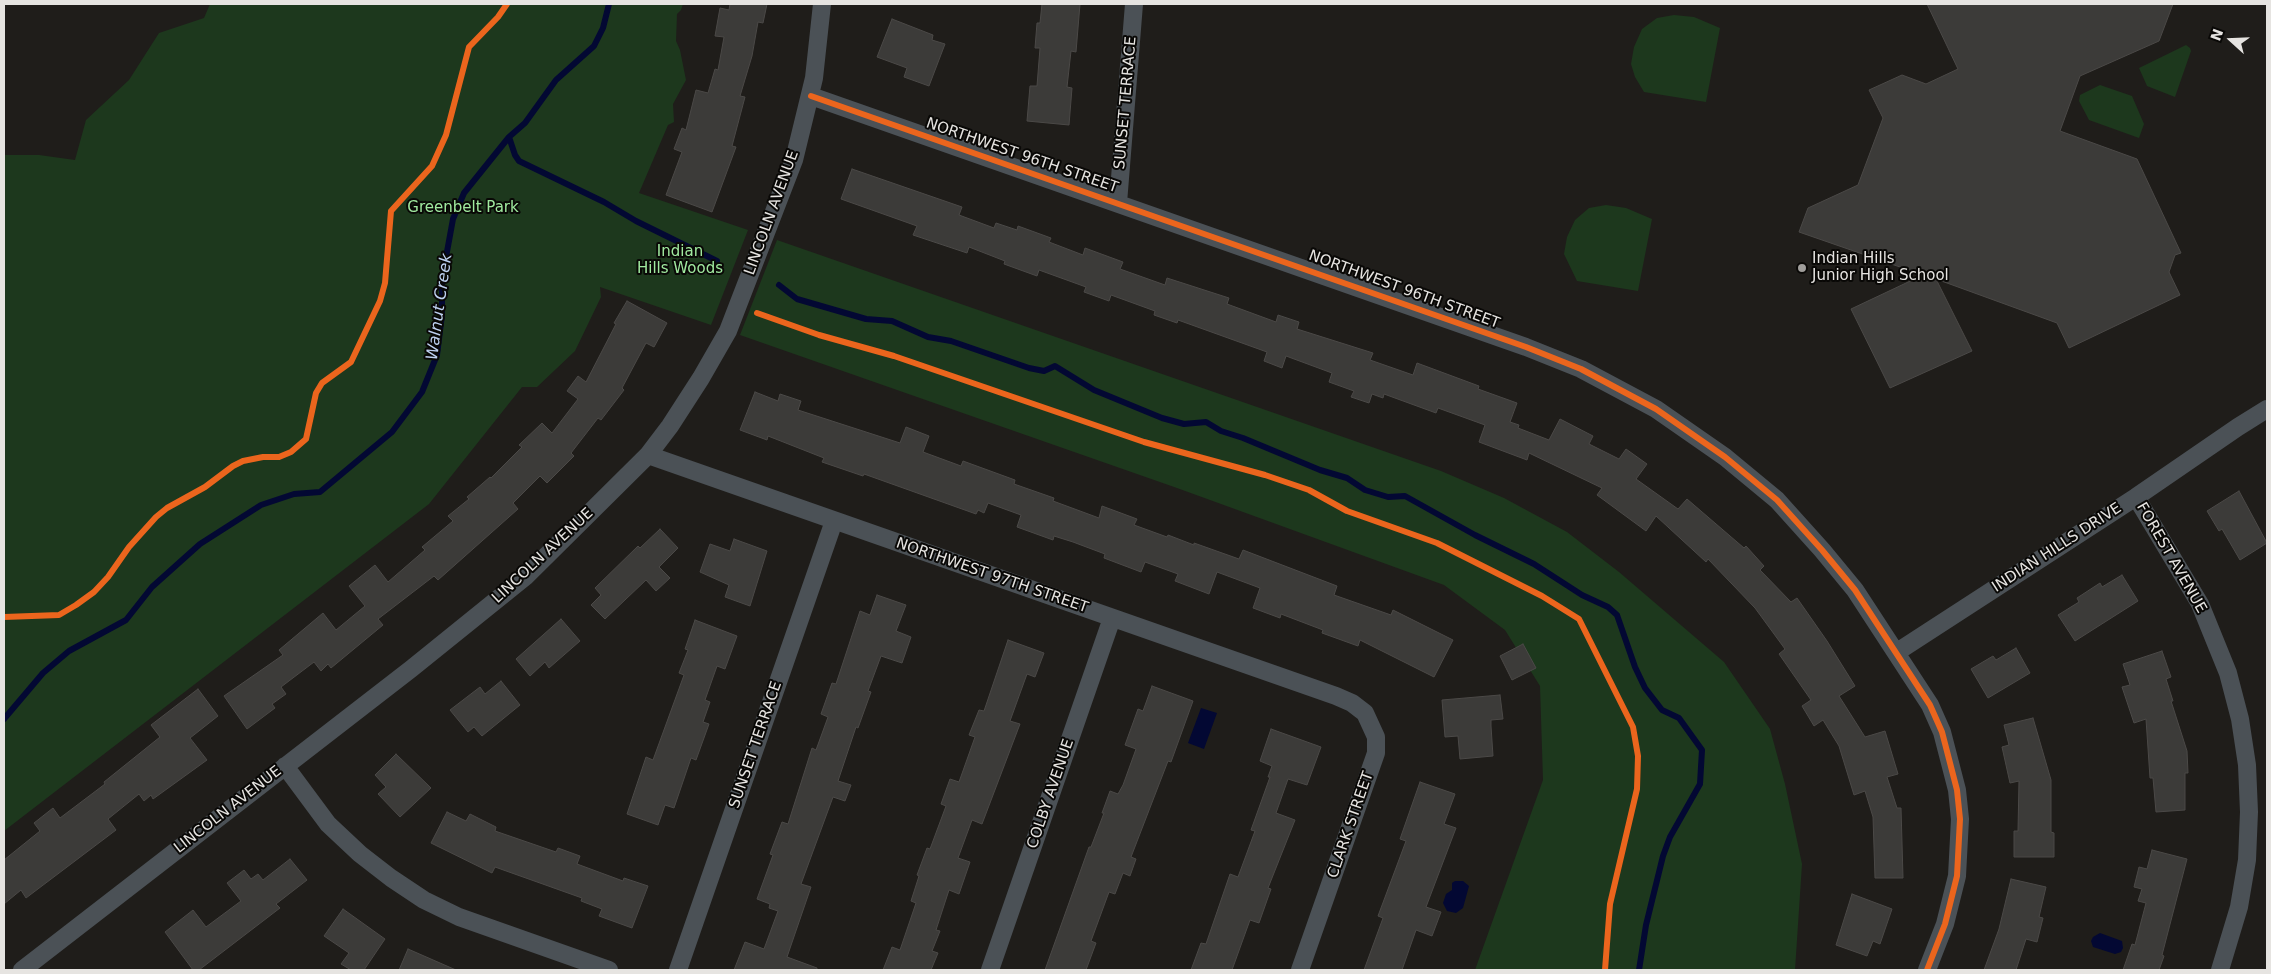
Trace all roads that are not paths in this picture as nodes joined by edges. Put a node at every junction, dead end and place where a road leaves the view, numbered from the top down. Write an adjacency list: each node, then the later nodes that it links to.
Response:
1 (822, 4): 3 (street, LINCOLN AVENUE)
2 (1134, 4): 4 (street, SUNSET TERRACE)
3 (811, 96): 4 (street, NORTHWEST 96TH STREET); 6 (street, LINCOLN AVENUE)
4 (1118, 203): 10 (street, NORTHWEST 96TH STREET)
5 (2267, 409): 7 (street, INDIAN HILLS DRIVE)
6 (648, 455): 8 (street, NORTHWEST 97TH STREET); 12 (street, LINCOLN AVENUE)
7 (2136, 497): 10 (street, INDIAN HILLS DRIVE); 19 (street, FOREST AVENUE)
8 (834, 521): 9 (street, NORTHWEST 97TH STREET); 15 (street, SUNSET TERRACE)
9 (1112, 618): 11 (street, NORTHWEST 97TH STREET); 16 (street, COLBY AVENUE)
10 (1897, 652): 18 (street, NORTHWEST 96TH STREET)
11 (1336, 696): 17 (street, CLARK STREET)
12 (285, 766): 13 (street, LINCOLN AVENUE); 14 (street)
13 (22, 970)
14 (608, 970)
15 (678, 970)
16 (990, 970)
17 (1300, 970)
18 (1926, 970)
19 (2220, 970)

